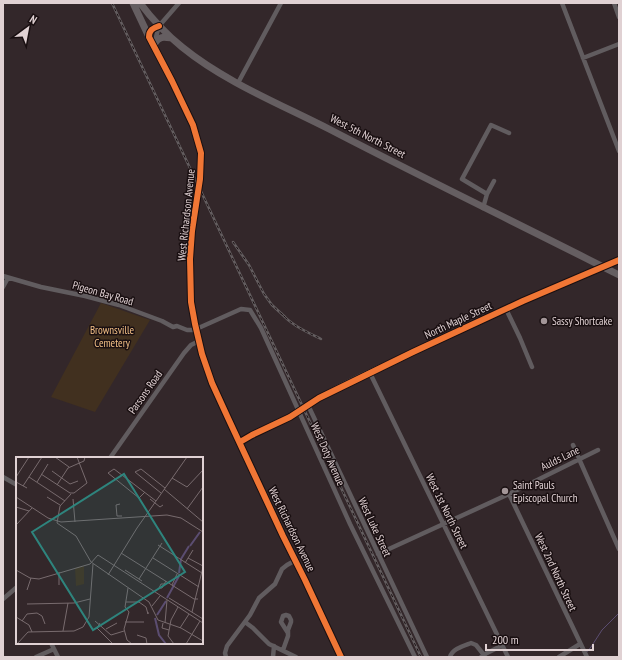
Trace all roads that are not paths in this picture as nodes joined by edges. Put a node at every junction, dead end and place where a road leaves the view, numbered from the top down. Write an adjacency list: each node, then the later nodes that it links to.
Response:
1 (133, 3): 9 (main road)
2 (140, 3): 8 (main road, West 5th North Street)
3 (179, 3): 8 (street)
4 (281, 3): 15 (street)
5 (562, 3): 14 (street)
6 (614, 3): 7 (street)
7 (619, 17)
8 (160, 26): 9 (street); 10 (main road, West 5th North Street); 11 (street)
9 (149, 37): 13 (street, West Richardson Avenue)
10 (172, 38): 11 (main road); 15 (main road, West 5th North Street)
11 (155, 43): 13 (street, West Richardson Avenue)
12 (619, 44): 14 (street)
13 (158, 54): 28 (street, West Richardson Avenue)
14 (583, 58): 17 (street)
15 (238, 83): 20 (main road, West 5th North Street)
16 (509, 133): 19 (street)
17 (619, 151)
18 (494, 182): 19 (street)
19 (487, 194): 20 (street)
20 (483, 208): 22 (main road, West 5th North Street)
21 (619, 260): 22 (street, North Maple Street)
22 (602, 267): 23 (main road, West 5th North Street); 27 (street, North Maple Street)
23 (619, 275)
24 (3, 276): 25 (street, Pigeon Bay Road)
25 (8, 278): 26 (street); 28 (street, Pigeon Bay Road)
26 (3, 287)
27 (506, 309): 30 (street); 31 (street, North Maple Street)
28 (196, 329): 29 (street, West Richardson Avenue); 33 (street, West Doty Avenue)
29 (199, 341): 34 (street, West Richardson Avenue); 37 (street, Parsons Road)
30 (532, 367)
31 (370, 372): 32 (street, North Maple Street); 42 (street, West 1st North Street)
32 (308, 405): 33 (street); 44 (street, West Luke Street)
33 (299, 411): 34 (street); 64 (street, West Doty Avenue)
34 (240, 442): 45 (street, West Richardson Avenue)
35 (573, 445): 38 (street)
36 (598, 450): 38 (street, Aulds Lane)
37 (111, 457)
38 (580, 459): 41 (street, Aulds Lane); 43 (street)
39 (3, 477): 40 (street)
40 (16, 484)
41 (509, 494): 42 (street, Aulds Lane); 51 (street, West 2nd North Street)
42 (444, 524): 44 (street, Aulds Lane); 52 (street, West 1st North Street)
43 (619, 549)
44 (378, 554): 65 (street, West Luke Street)
45 (296, 560): 48 (street); 63 (street, West Richardson Avenue)
46 (16, 588): 47 (street)
47 (3, 599)
48 (245, 622): 53 (street); 60 (street)
49 (288, 633): 55 (street)
50 (52, 644): 54 (street)
51 (580, 644): 68 (street); 69 (street, West 2nd North Street)
52 (503, 645): 57 (street); 67 (street, West 1st North Street)
53 (274, 646): 55 (street); 61 (street)
54 (54, 649): 58 (street); 59 (street)
55 (283, 650): 56 (street)
56 (289, 656): 62 (street)
57 (483, 656): 66 (street)
58 (36, 657)
59 (58, 657)
60 (226, 657)
61 (273, 657)
62 (296, 657)
63 (341, 657)
64 (415, 657)
65 (427, 657)
66 (450, 657)
67 (508, 657)
68 (559, 657)
69 (587, 657)

